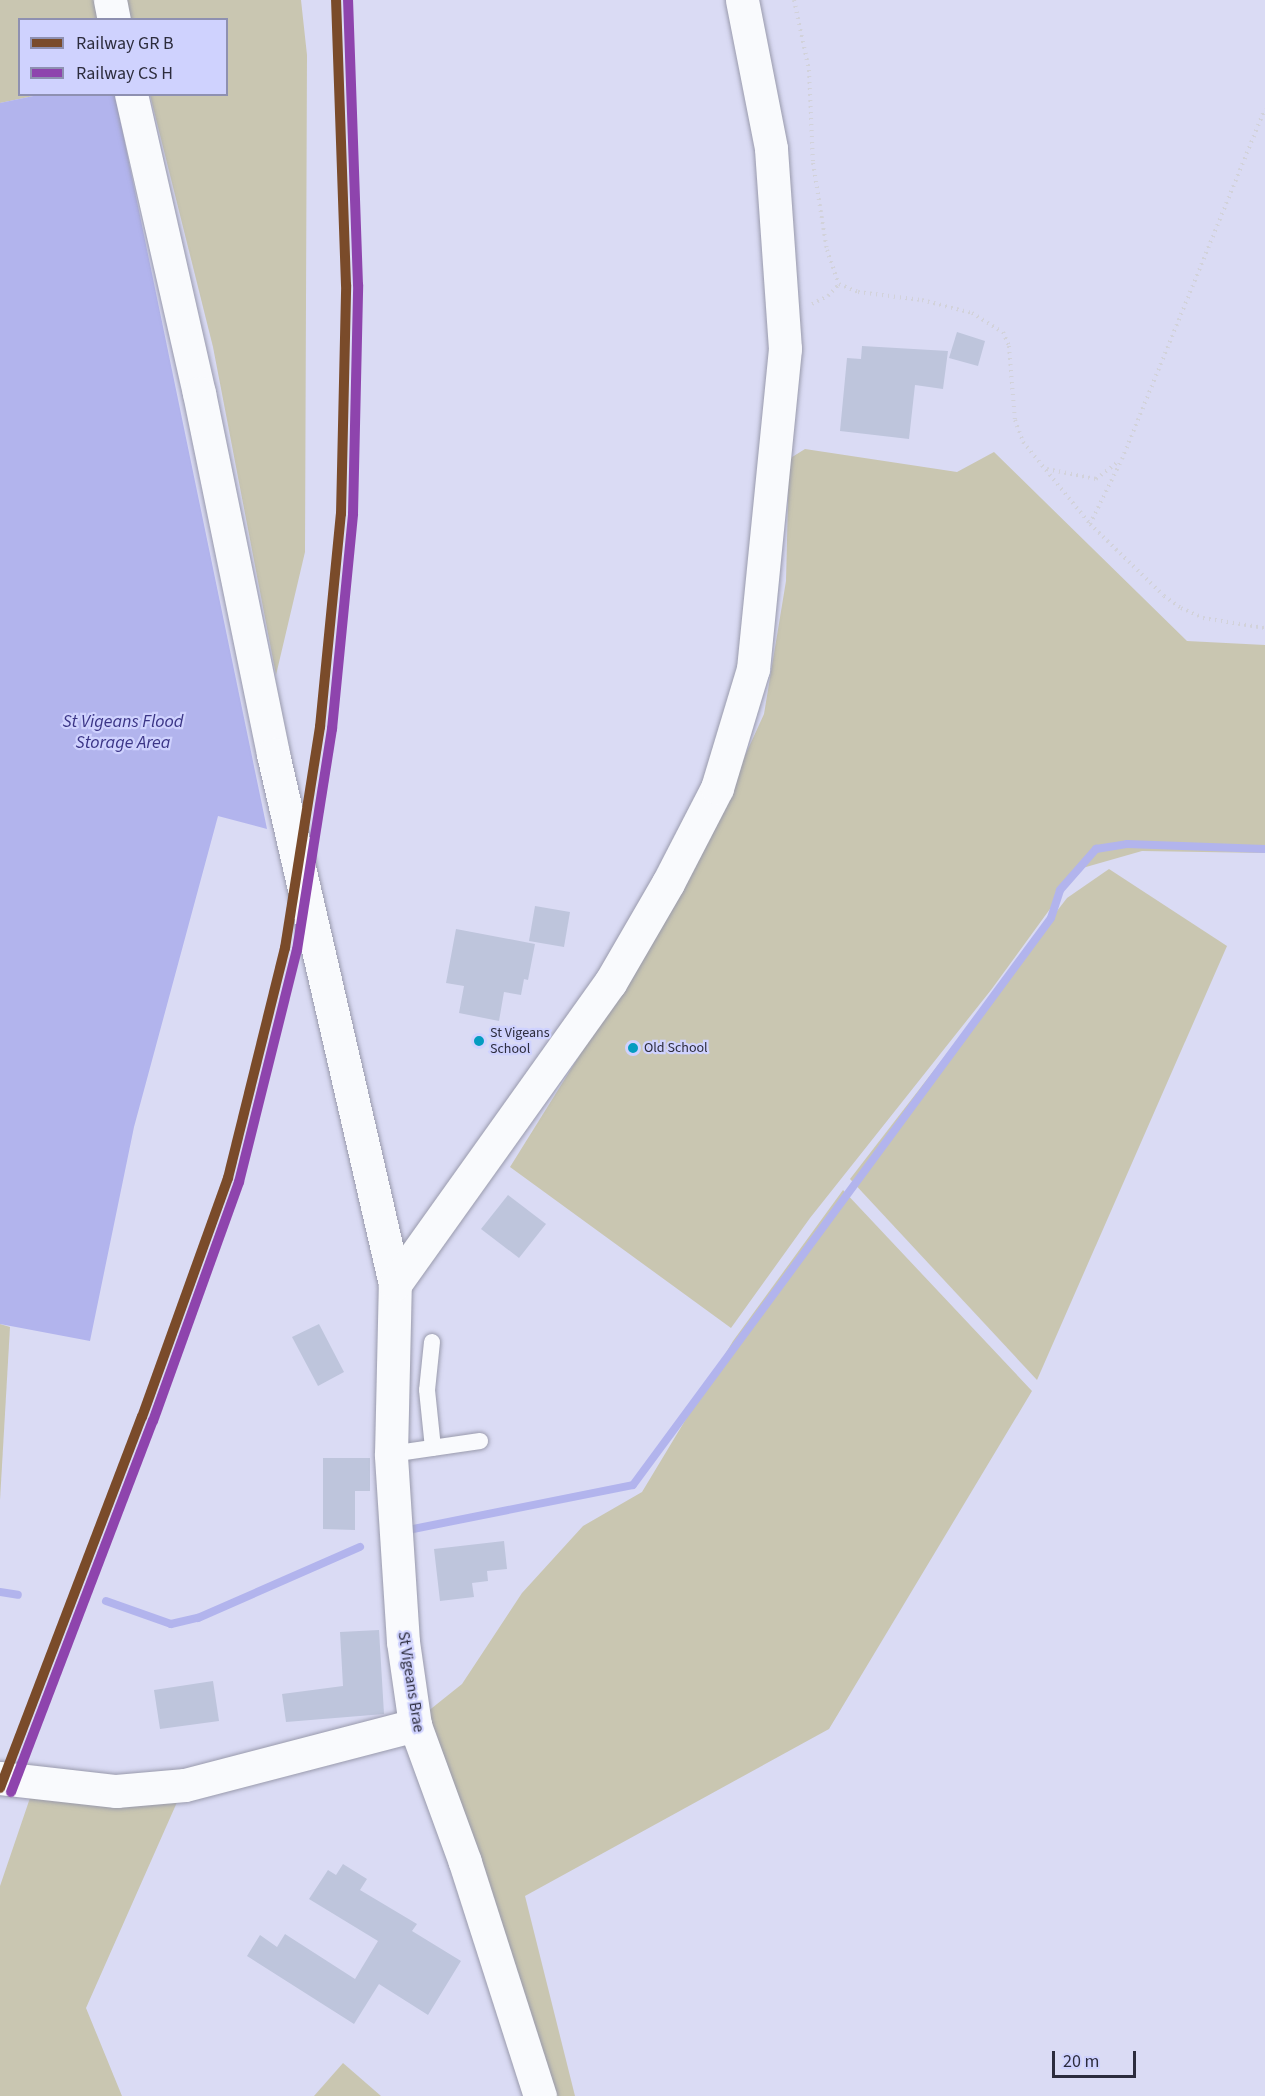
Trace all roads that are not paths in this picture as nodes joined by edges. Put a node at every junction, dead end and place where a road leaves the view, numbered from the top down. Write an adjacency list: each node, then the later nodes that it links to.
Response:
1 (110, 0): 3 (street)
2 (742, 0): 5 (street)
3 (114, 18)
4 (131, 96): 5 (street, St Vigeans Brae)
5 (395, 1284): 9 (street, St Vigeans Brae)
6 (432, 1342): 8 (lane)
7 (480, 1442): 8 (lane)
8 (433, 1448): 9 (lane)
9 (391, 1454): 10 (street, St Vigeans Brae)
10 (415, 1725): 11 (street); 12 (street, St Vigeans Brae)
11 (0, 1778)
12 (540, 2096)

